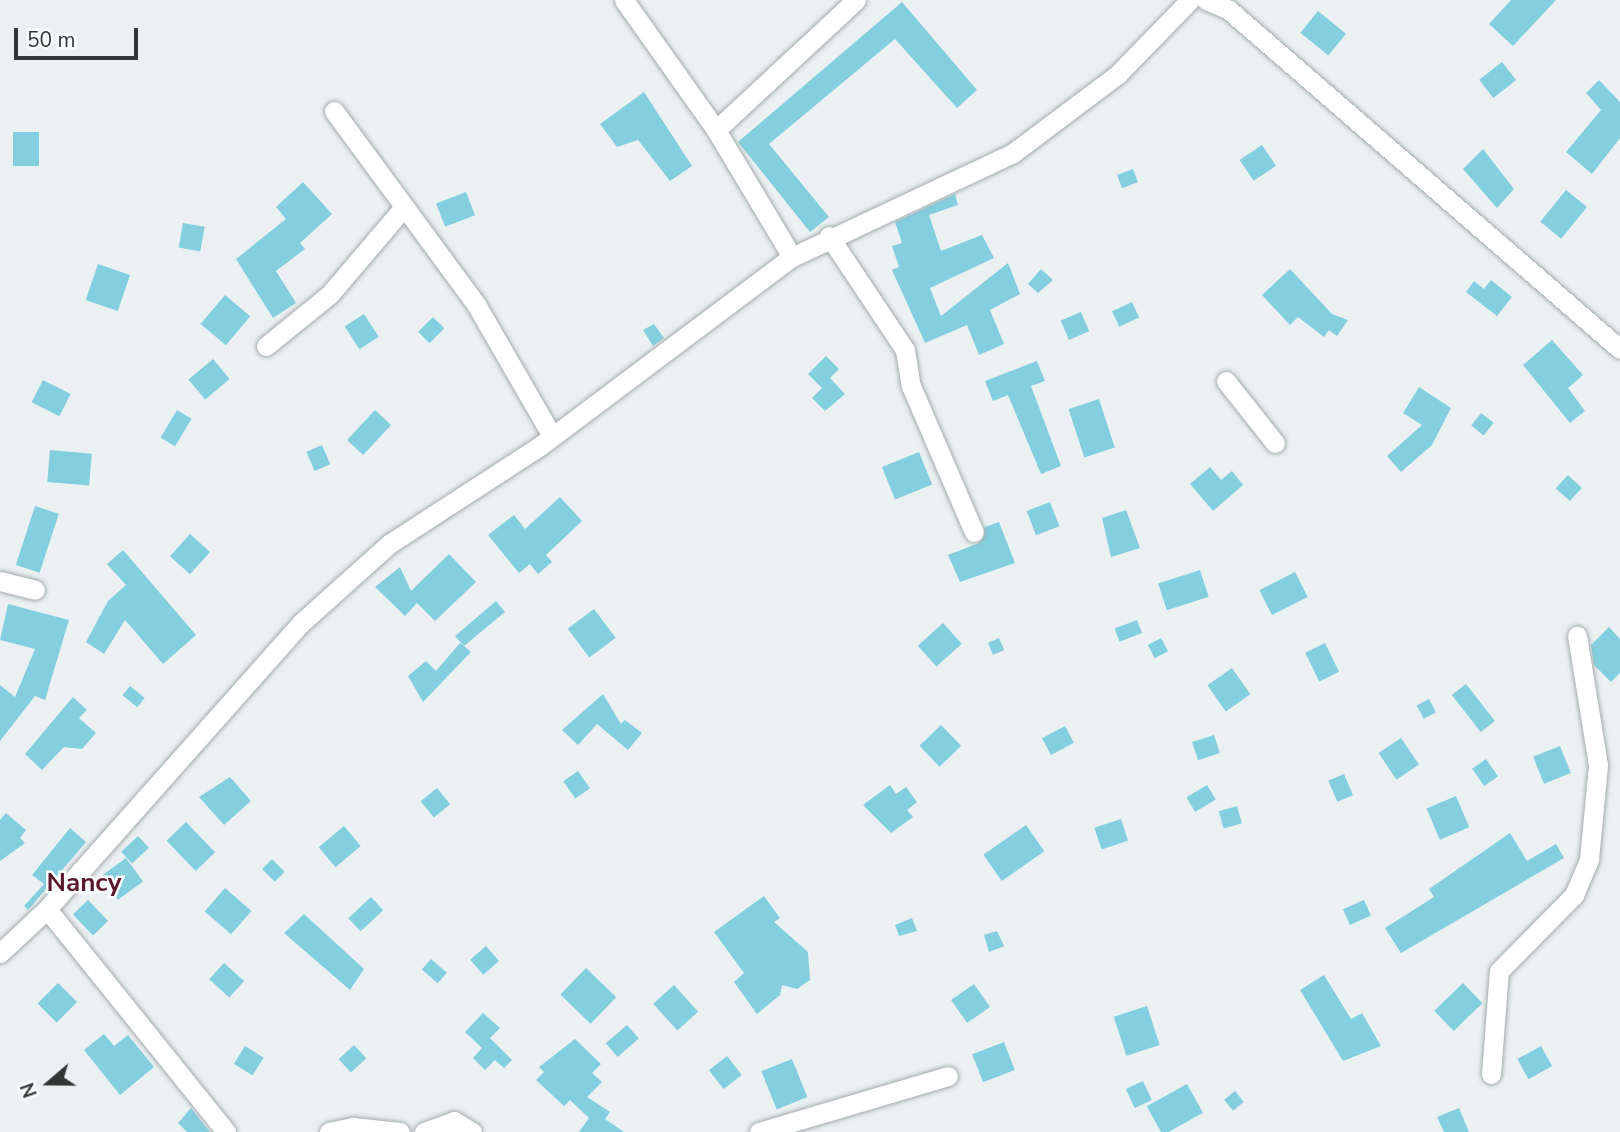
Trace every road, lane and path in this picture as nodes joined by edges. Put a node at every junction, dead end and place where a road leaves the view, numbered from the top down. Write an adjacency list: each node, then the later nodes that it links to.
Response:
1 (624, 0): 6 (street)
2 (856, 0): 6 (street)
3 (1190, 0): 8 (street)
4 (1206, 0): 11 (street)
5 (334, 111): 7 (street)
6 (716, 130): 9 (street)
7 (404, 207): 10 (street); 13 (street)
8 (829, 236): 9 (street); 15 (street)
9 (792, 257): 13 (street)
10 (266, 346)
11 (1620, 349)
12 (1226, 381): 14 (street)
13 (551, 434): 19 (street)
14 (1275, 443)
15 (974, 532)
16 (0, 581): 17 (street)
17 (35, 590)
18 (1577, 636): 21 (street)
19 (47, 909): 20 (street); 23 (street)
20 (0, 953)
21 (1491, 1074)
22 (948, 1076): 28 (street)
23 (226, 1132)
24 (329, 1132): 25 (street)
25 (400, 1132)
26 (424, 1132): 27 (street)
27 (472, 1132)
28 (759, 1132)

